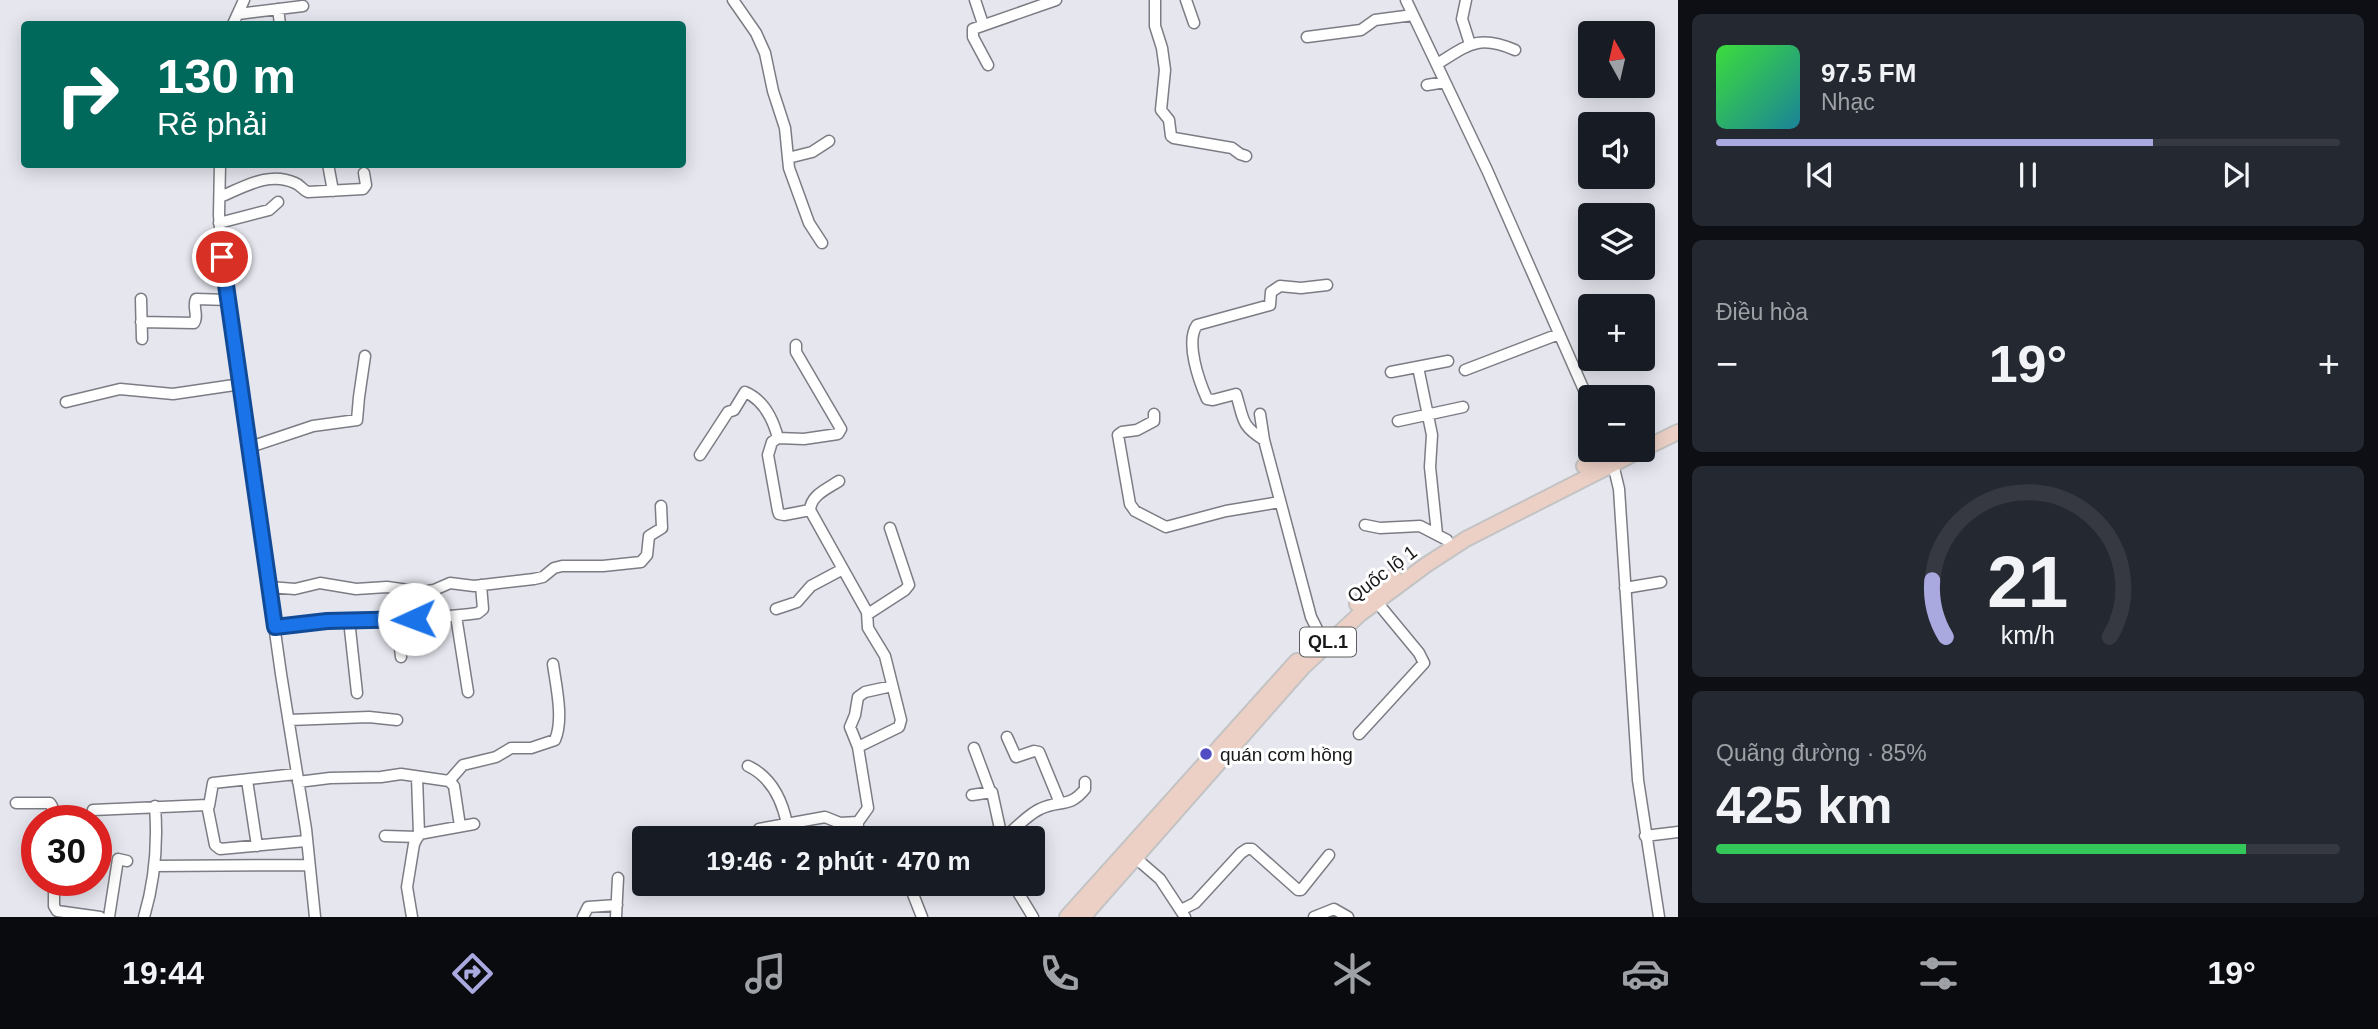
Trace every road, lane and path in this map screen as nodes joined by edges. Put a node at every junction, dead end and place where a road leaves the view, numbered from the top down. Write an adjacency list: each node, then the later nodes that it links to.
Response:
1 (243, 0): 11 (street)
2 (733, 0): 26 (street)
3 (975, 0): 16 (street)
4 (1056, 0): 16 (street)
5 (1155, 0): 25 (street)
6 (1186, 0): 15 (street)
7 (1406, 0): 12 (street)
8 (1466, 0): 18 (street)
9 (303, 6): 10 (street)
10 (278, 9): 11 (street); 14 (street)
11 (238, 14): 13 (street)
12 (1413, 15): 17 (street); 20 (street)
13 (234, 21)
14 (280, 21)
15 (1194, 23)
16 (983, 24): 21 (street)
17 (1307, 37)
18 (1470, 44): 19 (street); 20 (street)
19 (1515, 50)
20 (1437, 64): 22 (street)
21 (988, 65)
22 (1445, 82): 23 (street); 39 (street)
23 (1427, 85)
24 (829, 141): 26 (street)
25 (1247, 156)
26 (793, 157): 34 (street)
27 (220, 168): 31 (street)
28 (329, 168): 30 (street)
29 (364, 173): 30 (street)
30 (334, 191): 31 (street)
31 (220, 197): 33 (street)
32 (278, 201): 33 (street)
33 (219, 223): 37 (street)
34 (822, 243)
35 (1327, 285): 59 (street)
36 (141, 299): 38 (street)
37 (229, 300): 38 (street); 47 (street)
38 (141, 322): 40 (street)
39 (1559, 334): 45 (street); 48 (street)
40 (142, 339)
41 (796, 345): 58 (street)
42 (365, 356): 61 (street)
43 (1448, 361): 44 (street)
44 (1418, 367): 46 (street); 53 (street)
45 (1465, 370)
46 (1391, 372)
47 (241, 384): 49 (street); 61 (street)
48 (1582, 385)
49 (66, 402)
50 (1463, 407): 53 (street)
51 (1154, 414): 67 (street)
52 (1260, 414): 59 (street)
53 (1428, 415): 54 (street); 72 (street)
54 (1398, 421)
55 (1678, 422): 57 (highway)
56 (1678, 432): 60 (highway, Quốc lộ 1 / QL.1)
57 (1655, 433)
58 (778, 438): 62 (street); 69 (street)
59 (1264, 440): 67 (street)
60 (1655, 443)
61 (250, 447): 76 (street)
62 (700, 455)
63 (1596, 462): 72 (highway, Quốc lộ 1 / QL.1)
64 (1598, 462): 78 (highway, Quốc lộ 1 / QL.1)
65 (1614, 462): 77 (street)
66 (839, 481): 69 (street)
67 (1280, 502): 85 (street)
68 (661, 506): 75 (street)
69 (810, 510): 73 (street)
70 (1365, 525): 72 (street)
71 (890, 528): 80 (street)
72 (1442, 537): 85 (highway, Quốc lộ 1 / QL.1)
73 (843, 569): 79 (street); 80 (street)
74 (1661, 582): 77 (street)
75 (481, 585): 76 (street); 81 (street)
76 (270, 587): 84 (street)
77 (1625, 588): 122 (street)
78 (1376, 601): 93 (street); 125 (highway, Quốc lộ 1 / QL.1)
79 (776, 609)
80 (868, 614): 88 (street)
81 (456, 616): 82 (street); 89 (street)
82 (397, 619): 83 (street); 86 (street)
83 (349, 620): 84 (street); 90 (street)
84 (275, 627): 91 (street)
85 (1321, 637): 125 (highway, Quốc lộ 1 / QL.1)
86 (401, 657)
87 (553, 664): 101 (street)
88 (892, 686): 95 (street); 95 (street)
89 (468, 692)
90 (357, 693)
91 (289, 720): 92 (street); 99 (street)
92 (397, 720)
93 (1359, 734)
94 (1007, 737): 106 (street)
95 (858, 747): 111 (street)
96 (974, 748): 103 (street)
97 (748, 766): 113 (street)
98 (417, 777): 99 (street); 101 (street); 120 (street)
99 (297, 778): 100 (street); 123 (street)
100 (247, 780): 109 (street); 124 (street)
101 (449, 781): 114 (street)
102 (1085, 782): 106 (street)
103 (990, 792): 104 (street); 117 (street)
104 (972, 795)
105 (16, 803): 107 (street)
106 (1060, 803): 118 (street)
107 (51, 805)
108 (155, 806): 109 (street); 110 (street); 129 (street)
109 (209, 806): 124 (street)
110 (112, 809)
111 (858, 822): 113 (street); 116 (street)
112 (474, 824): 114 (street)
113 (787, 824): 115 (street)
114 (460, 826): 120 (street)
115 (776, 826)
116 (858, 826)
117 (1001, 826)
118 (1018, 826)
119 (1678, 832): 122 (street)
120 (418, 835): 121 (street); 140 (street)
121 (385, 836)
122 (1645, 836): 149 (street)
123 (306, 841): 124 (street); 128 (street)
124 (257, 846)
125 (1131, 855): 135 (street); 145 (highway, Quốc lộ 1 / QL.1); 146 (highway, Quốc lộ 1 / QL.1)
126 (1329, 855): 135 (street)
127 (127, 861): 137 (street)
128 (309, 865): 129 (street); 139 (street)
129 (155, 866): 138 (street)
130 (618, 878): 134 (street)
131 (54, 896): 136 (street)
132 (914, 896): 143 (street)
133 (1021, 896): 144 (street)
134 (617, 905): 141 (street); 142 (street)
135 (1183, 914)
136 (100, 917)
137 (109, 917)
138 (144, 917)
139 (315, 917)
140 (412, 917)
141 (583, 917)
142 (617, 917)
143 (922, 917)
144 (1034, 917)
145 (1067, 917)
146 (1083, 917)
147 (1314, 917): 148 (street)
148 (1348, 917)
149 (1659, 917)

